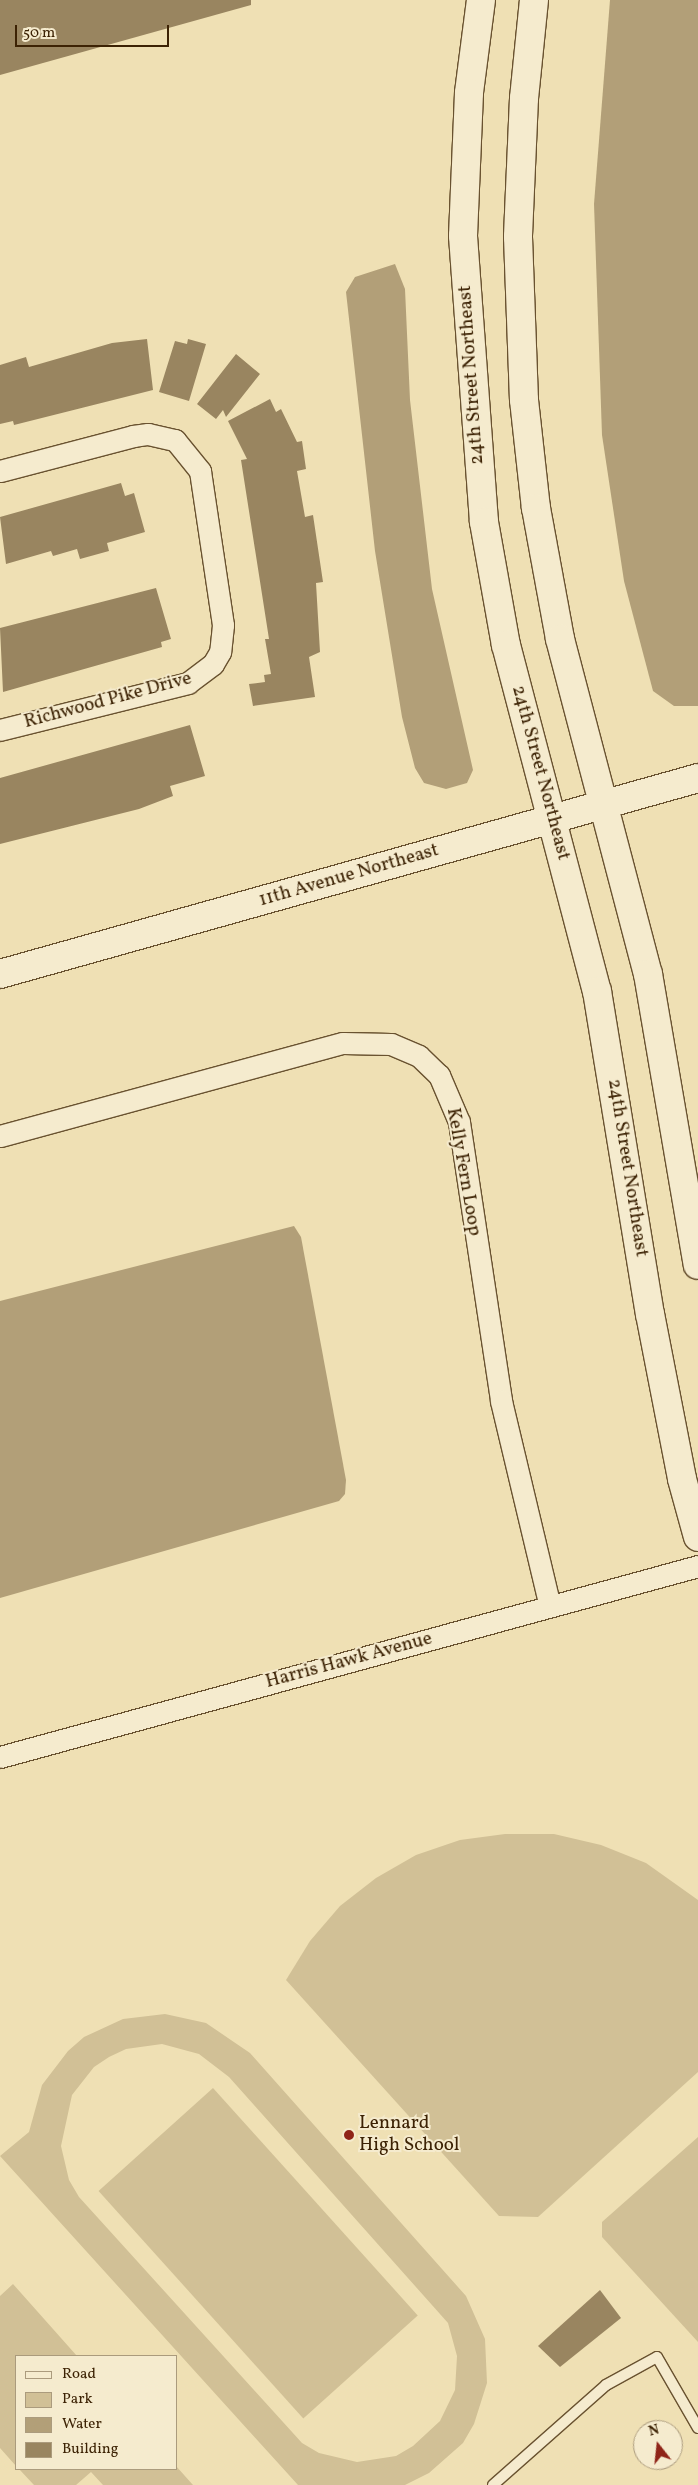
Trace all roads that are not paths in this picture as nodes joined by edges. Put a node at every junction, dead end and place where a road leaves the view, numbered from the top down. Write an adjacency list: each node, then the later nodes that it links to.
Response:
1 (481, 0): 7 (street, 24th Street Northeast)
2 (534, 0): 6 (street)
3 (0, 471): 4 (street, Richwood Pike Drive)
4 (0, 730)
5 (698, 778): 6 (street, 11th Avenue Northeast)
6 (602, 805): 7 (street, 11th Avenue Northeast); 10 (street)
7 (552, 819): 8 (street, 11th Avenue Northeast); 11 (street, 24th Street Northeast)
8 (0, 974)
9 (1, 1133): 13 (street, Kelly Fern Loop)
10 (698, 1265)
11 (698, 1537)
12 (698, 1566): 13 (street, Harris Hawk Avenue)
13 (550, 1606): 14 (street, Harris Hawk Avenue)
14 (0, 1757)
15 (698, 2428): 16 (lane)
16 (493, 2485)

